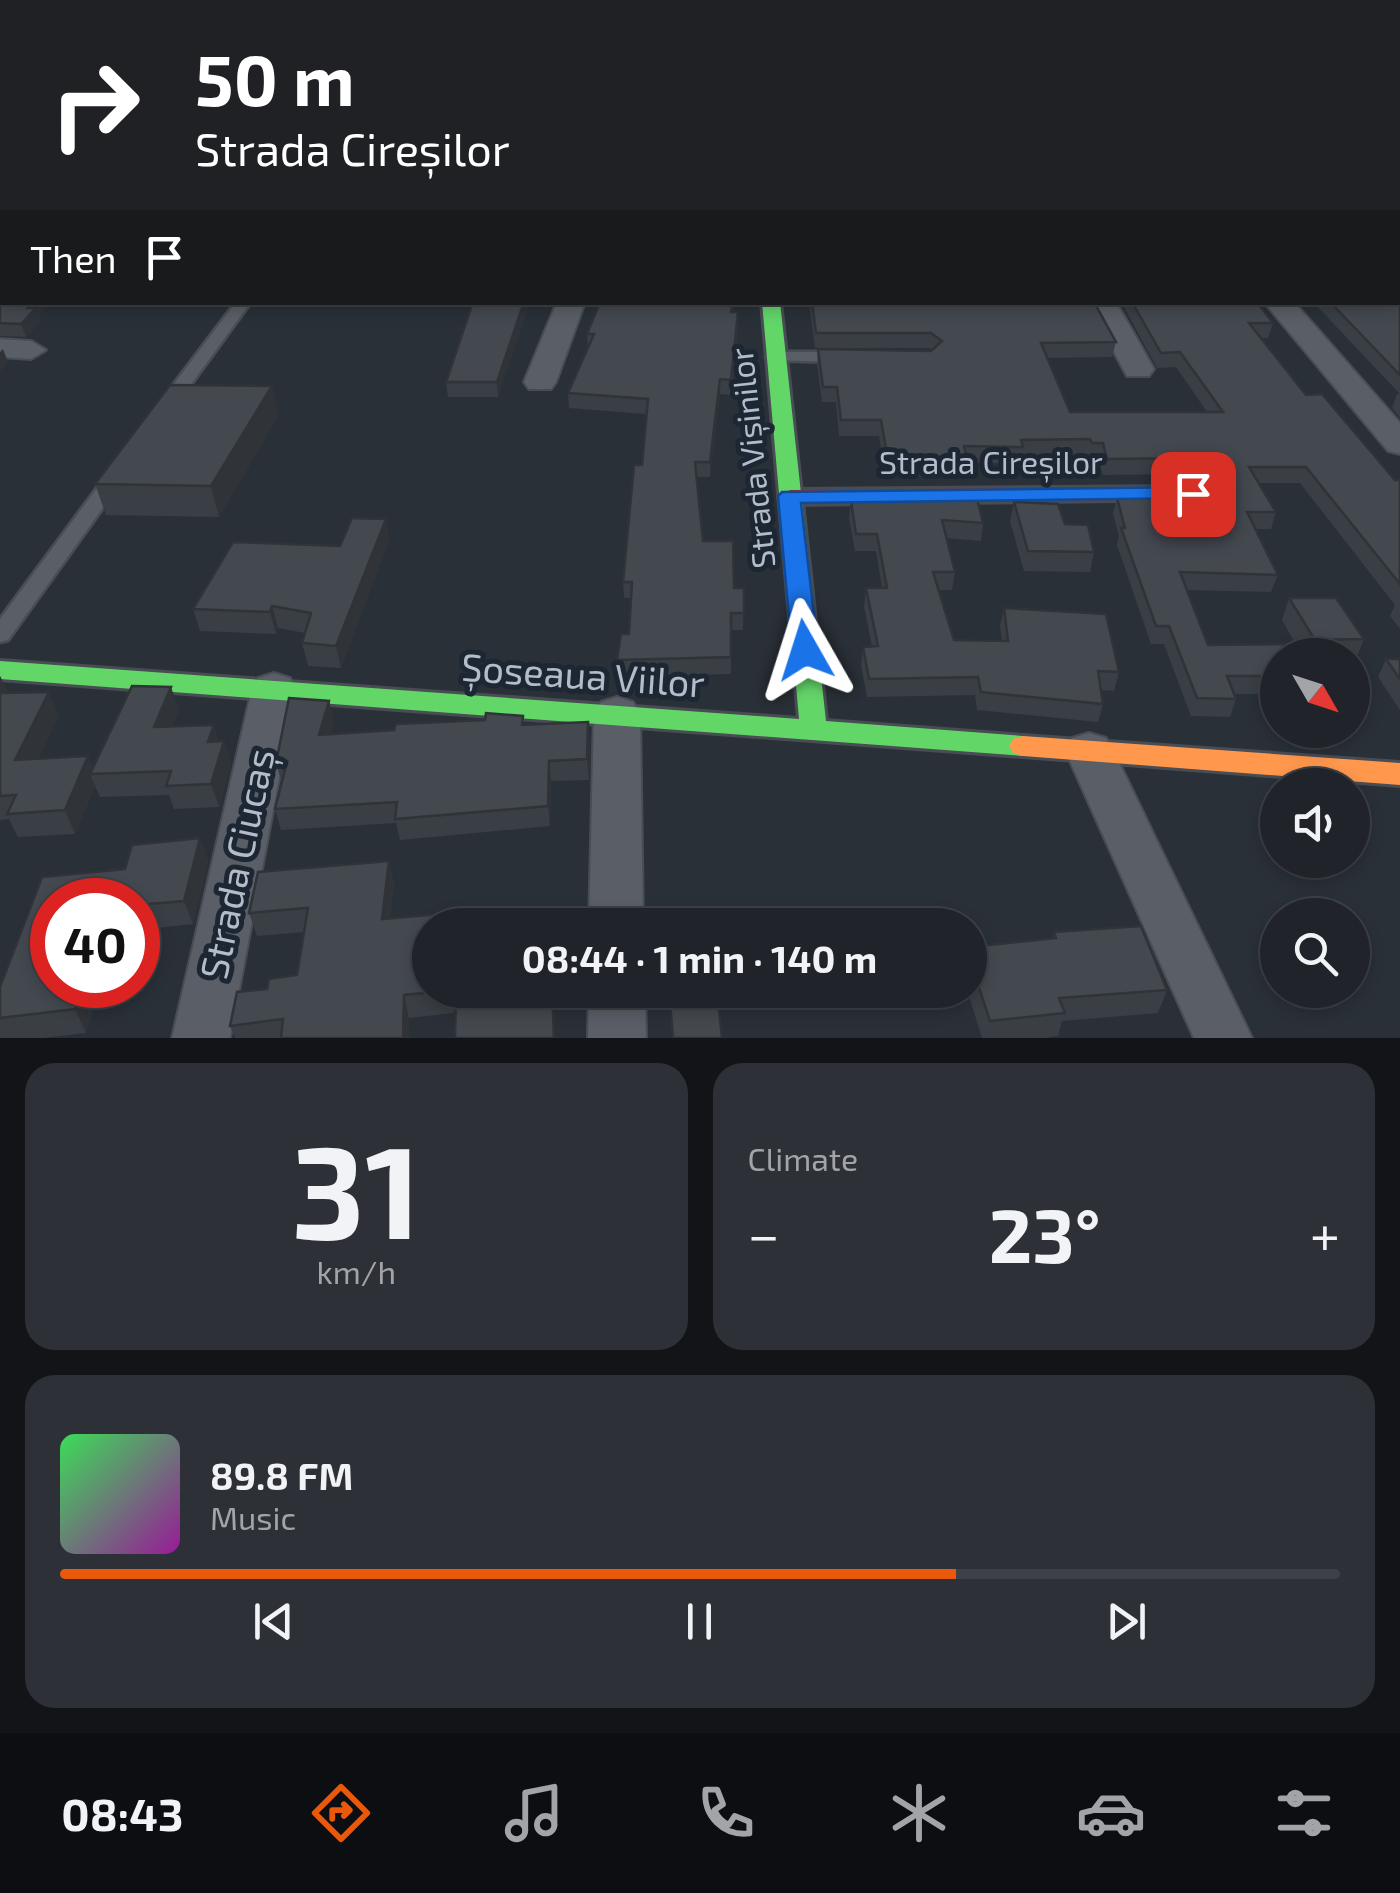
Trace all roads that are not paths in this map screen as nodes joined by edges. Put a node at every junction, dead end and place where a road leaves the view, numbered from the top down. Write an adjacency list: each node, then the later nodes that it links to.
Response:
1 (242, 305): 10 (lane)
2 (569, 305): 9 (street)
3 (771, 305): 6 (street, Strada Vișinilor)
4 (1103, 305): 8 (street)
5 (1281, 305): 11 (street)
6 (774, 357): 7 (lane); 14 (street, Strada Vișinilor)
7 (871, 357)
8 (1138, 369)
9 (540, 382)
10 (156, 420)
11 (1400, 444)
12 (123, 465): 15 (lane)
13 (1193, 494): 14 (street, Strada Cireșilor)
14 (790, 496): 19 (street, Strada Vișinilor)
15 (0, 635)
16 (0, 670): 17 (street, Șoseaua Viilor)
17 (274, 689): 18 (street, Șoseaua Viilor); 24 (street, Strada Ciucaș)
18 (617, 714): 19 (street, Șoseaua Viilor); 22 (street)
19 (813, 727): 20 (street, Șoseaua Viilor)
20 (1089, 750): 21 (street, Șoseaua Viilor); 26 (street)
21 (1400, 774)
22 (616, 908)
23 (617, 1008): 25 (street)
24 (201, 1038)
25 (618, 1038)
26 (1223, 1038)

